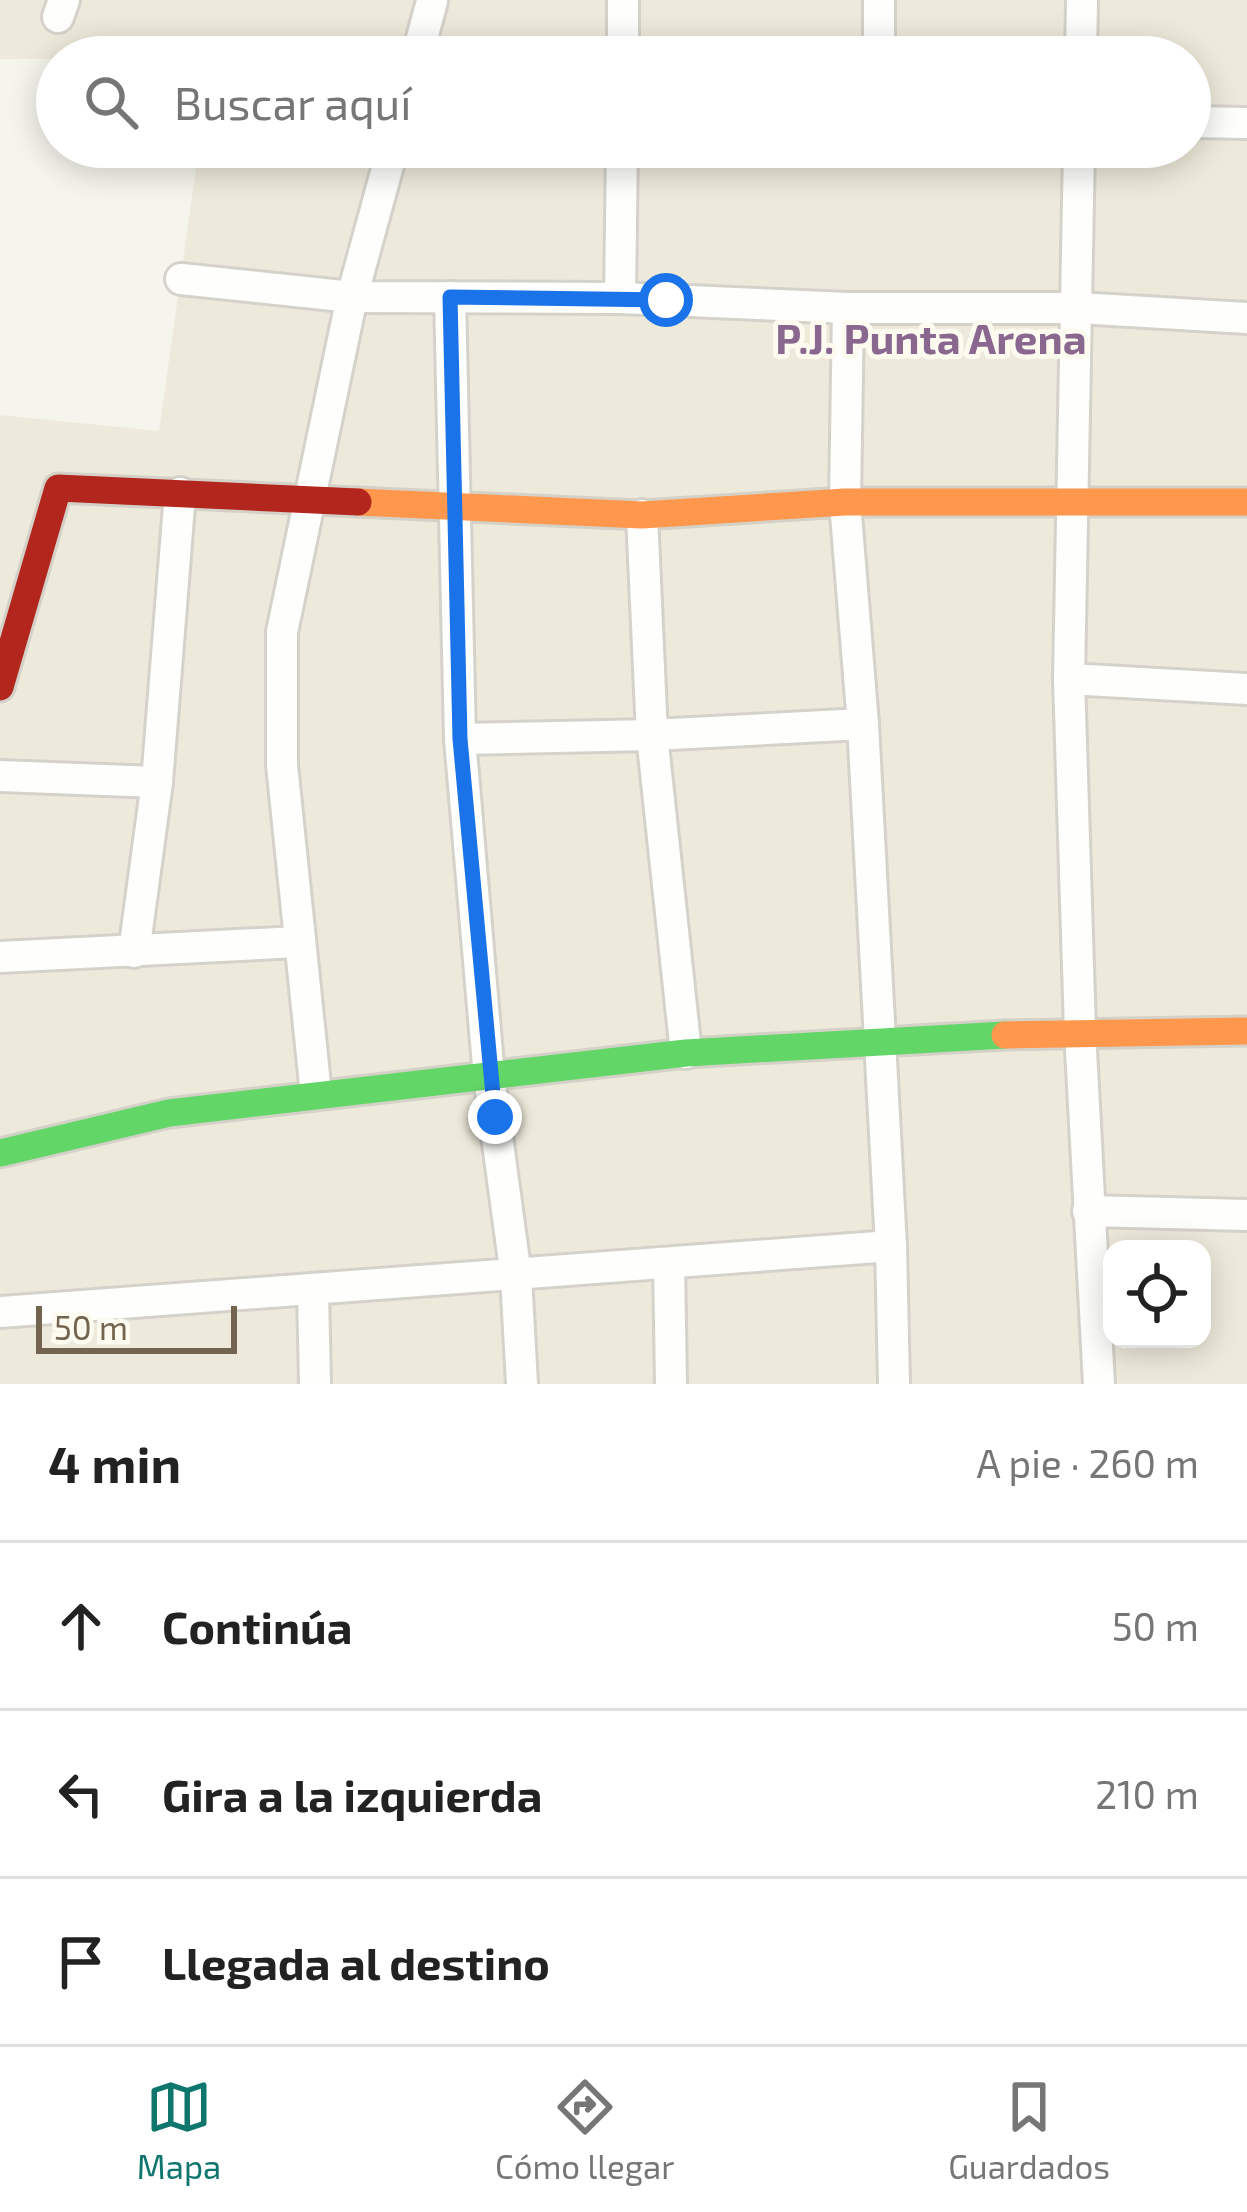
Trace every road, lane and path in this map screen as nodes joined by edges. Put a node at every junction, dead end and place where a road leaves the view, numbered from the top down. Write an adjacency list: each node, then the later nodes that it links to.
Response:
1 (623, 0): 6 (street)
2 (879, 0): 7 (street)
3 (1082, 0): 8 (street)
4 (432, 1): 5 (street)
5 (423, 36)
6 (622, 36)
7 (879, 36)
8 (1081, 36)
9 (1211, 122): 10 (street)
10 (1247, 123)
11 (386, 168): 15 (street)
12 (622, 168): 17 (street)
13 (1079, 168): 19 (street)
14 (181, 280): 15 (street)
15 (352, 297): 16 (street); 22 (street)
16 (450, 297): 17 (street); 26 (street)
17 (620, 298): 18 (street)
18 (848, 308): 19 (street); 23 (street)
19 (1078, 308): 20 (street); 25 (street)
20 (1247, 318)
21 (180, 493): 22 (street); 29 (street); 35 (street)
22 (309, 500): 26 (street); 36 (street)
23 (845, 502): 25 (street); 27 (street); 31 (street)
24 (1247, 502): 25 (street)
25 (1075, 504): 28 (street)
26 (455, 508): 27 (street); 33 (street)
27 (643, 515): 32 (street)
28 (1069, 679): 30 (street); 39 (street)
29 (0, 687)
30 (1247, 689)
31 (862, 724): 32 (street); 41 (street)
32 (652, 735): 33 (street); 42 (street)
33 (460, 739): 43 (street)
34 (0, 776): 35 (street)
35 (157, 782): 37 (street)
36 (298, 942): 37 (street); 44 (street)
37 (134, 952): 38 (street)
38 (0, 957)
39 (1080, 1031): 40 (street); 41 (street); 46 (street)
40 (1247, 1031)
41 (878, 1040): 42 (street); 48 (street)
42 (686, 1053): 43 (street)
43 (489, 1077): 44 (street); 50 (street)
44 (316, 1094): 45 (street)
45 (0, 1153)
46 (1088, 1211): 47 (street); 57 (street)
47 (1247, 1215)
48 (891, 1246): 49 (street); 56 (street)
49 (669, 1263): 50 (street); 55 (street)
50 (516, 1276): 51 (street); 54 (street)
51 (314, 1291): 52 (street); 53 (street)
52 (0, 1312)
53 (314, 1384)
54 (521, 1384)
55 (671, 1384)
56 (894, 1384)
57 (1099, 1384)

